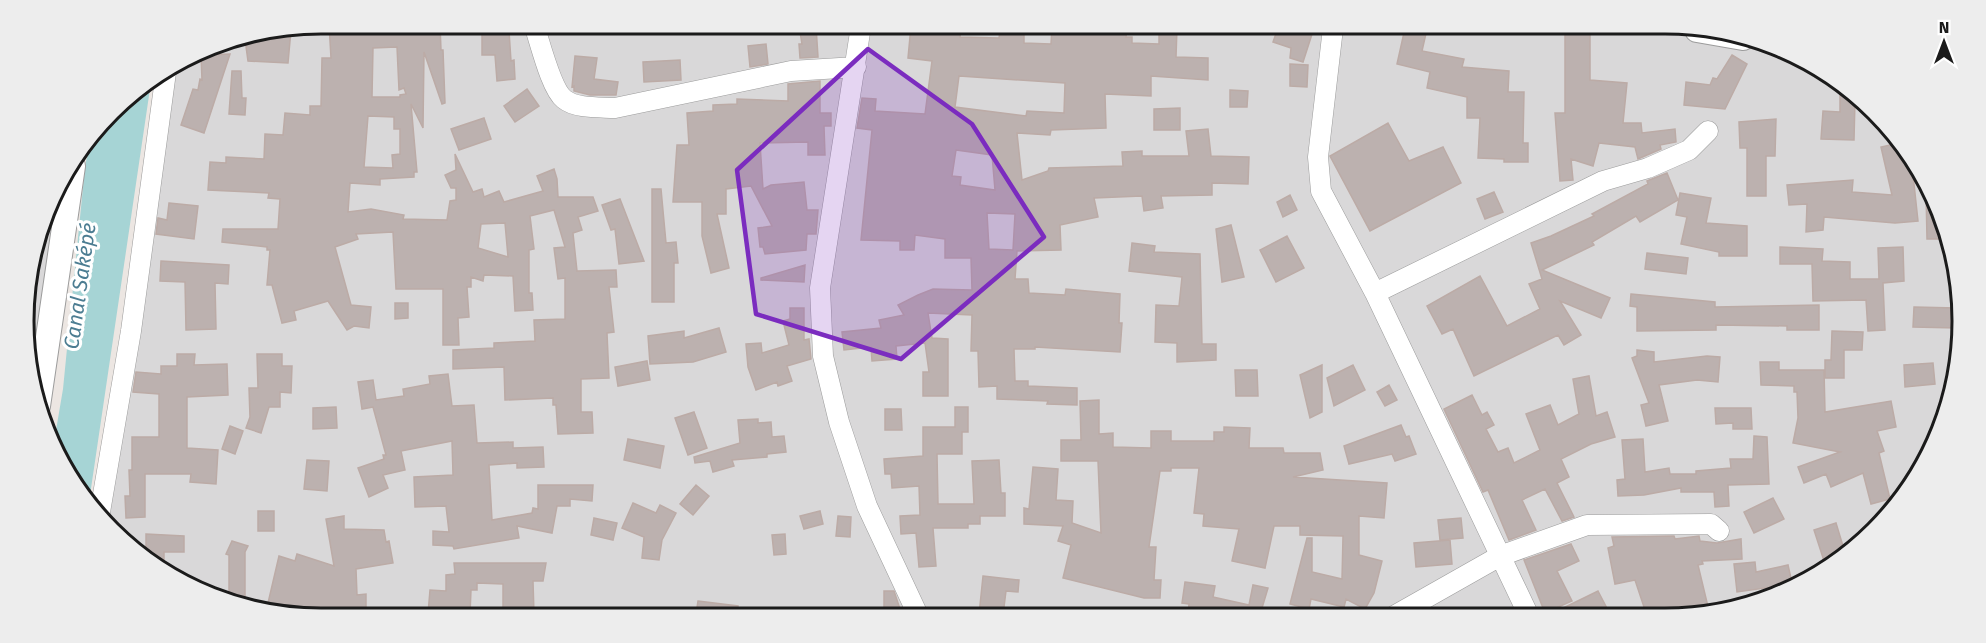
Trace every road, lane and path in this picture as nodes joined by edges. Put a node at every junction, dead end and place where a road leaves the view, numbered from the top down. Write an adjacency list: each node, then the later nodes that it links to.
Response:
1 (537, 34): 4 (street)
2 (860, 34): 4 (street)
3 (1332, 34): 8 (street)
4 (856, 67): 14 (street)
5 (165, 81): 11 (street)
6 (1708, 131): 8 (street)
7 (69, 185): 9 (street)
8 (1375, 293): 13 (street)
9 (39, 340): 10 (street)
10 (39, 368)
11 (101, 505)
12 (1719, 531): 13 (street)
13 (1500, 556): 15 (street); 16 (street)
14 (915, 608)
15 (1408, 608)
16 (1524, 608)

